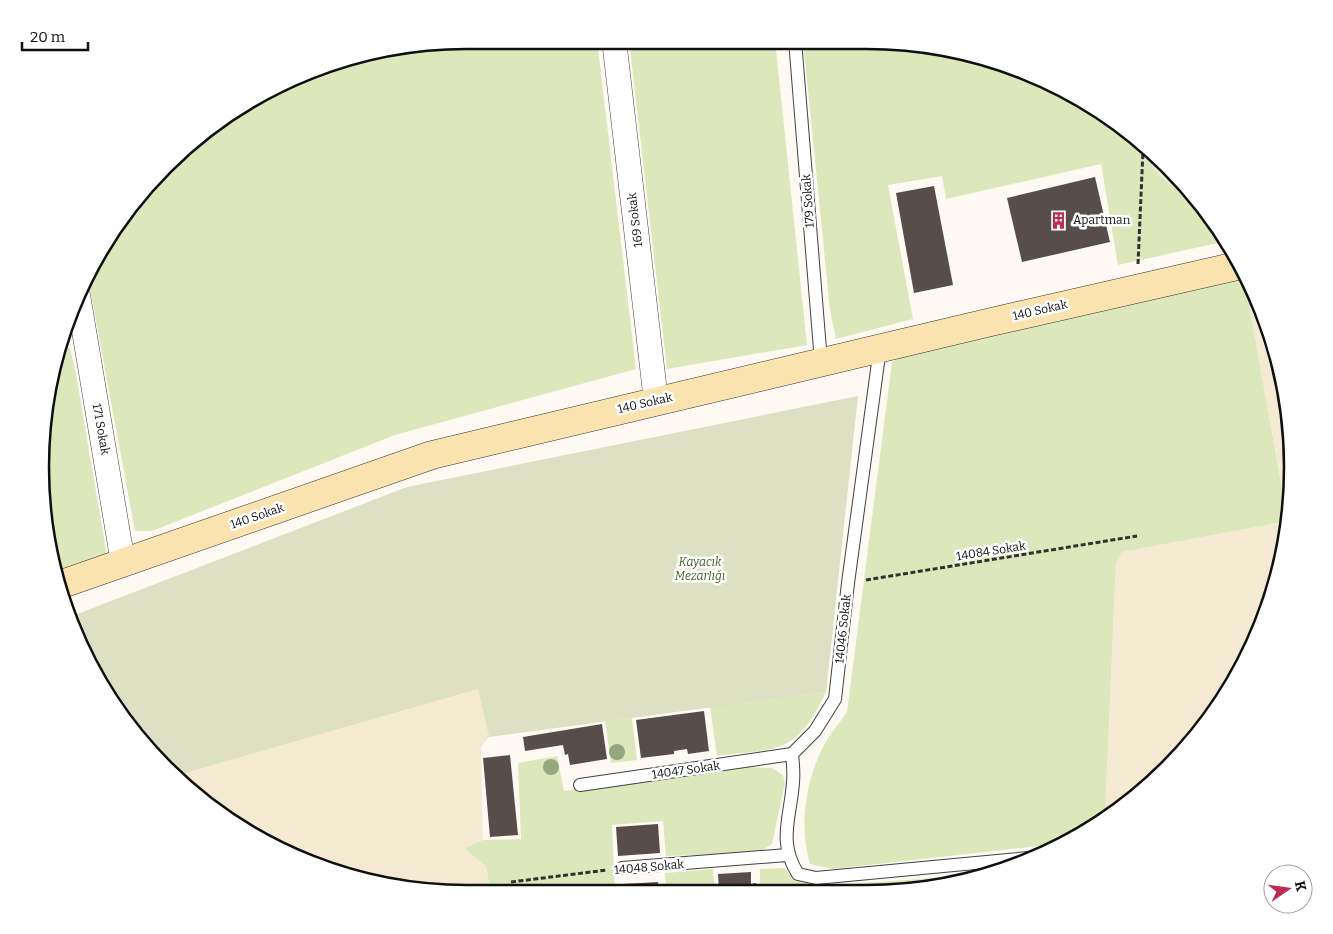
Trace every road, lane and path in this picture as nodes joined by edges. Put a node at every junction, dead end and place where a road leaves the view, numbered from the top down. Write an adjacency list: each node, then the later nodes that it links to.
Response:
1 (615, 49): 9 (street, 169 Sokak)
2 (796, 49): 8 (lane, 179 Sokak)
3 (1143, 154): 5 (path)
4 (1233, 267): 5 (main road, 140 Sokak)
5 (1137, 288): 7 (main road, 140 Sokak)
6 (80, 309): 11 (street, 171 Sokak)
7 (880, 348): 8 (main road, 140 Sokak); 13 (lane, 14046 Sokak)
8 (821, 362): 9 (main road, 140 Sokak)
9 (656, 401): 11 (main road, 140 Sokak)
10 (1137, 536): 13 (path, 14084 Sokak)
11 (123, 563): 12 (main road, 140 Sokak)
12 (65, 583)
13 (848, 583): 14 (lane, 14046 Sokak)
14 (792, 754): 15 (lane, 14047 Sokak); 16 (lane)
15 (580, 785)
16 (788, 855): 17 (lane); 18 (lane, 14048 Sokak)
17 (1008, 860)
18 (622, 868): 19 (path, 14048 Sokak)
19 (511, 882)

